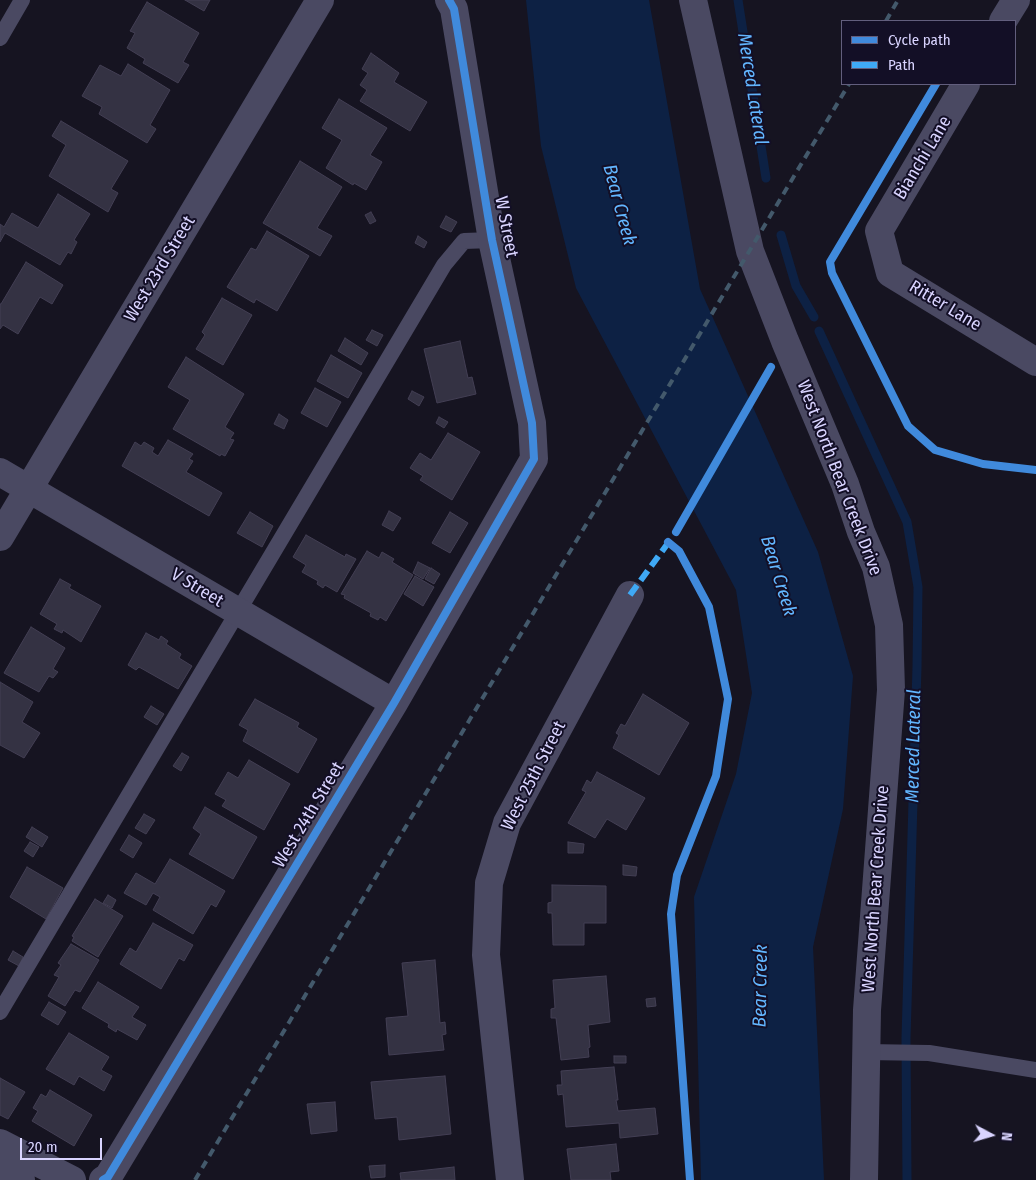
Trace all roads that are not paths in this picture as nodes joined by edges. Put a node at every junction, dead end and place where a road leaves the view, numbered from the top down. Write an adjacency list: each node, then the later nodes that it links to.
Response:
1 (22, 0): 7 (lane)
2 (320, 0): 14 (street, West 23rd Street)
3 (449, 0): 10 (street, W Street)
4 (693, 0): 20 (street, West North Bear Creek Drive)
5 (1016, 0): 6 (street)
6 (1004, 20)
7 (0, 38)
8 (965, 85): 9 (street, Bianchi Lane)
9 (879, 231): 11 (street, Ritter Lane)
10 (492, 240): 12 (street, W Street); 17 (lane)
11 (1036, 362)
12 (534, 459): 18 (street, West 24th Street)
13 (0, 472): 14 (street, V Street)
14 (29, 489): 15 (street, West 23rd Street); 17 (street, V Street)
15 (0, 537)
16 (630, 595): 27 (street, West 25th Street)
17 (237, 612): 18 (street, V Street); 19 (lane)
18 (394, 703): 26 (street, West 24th Street)
19 (0, 1012)
20 (866, 1052): 21 (lane); 28 (street, West North Bear Creek Drive)
21 (1036, 1070)
22 (0, 1143): 25 (street)
23 (0, 1167): 24 (street)
24 (21, 1180)
25 (72, 1180)
26 (102, 1180)
27 (510, 1180)
28 (864, 1180)

